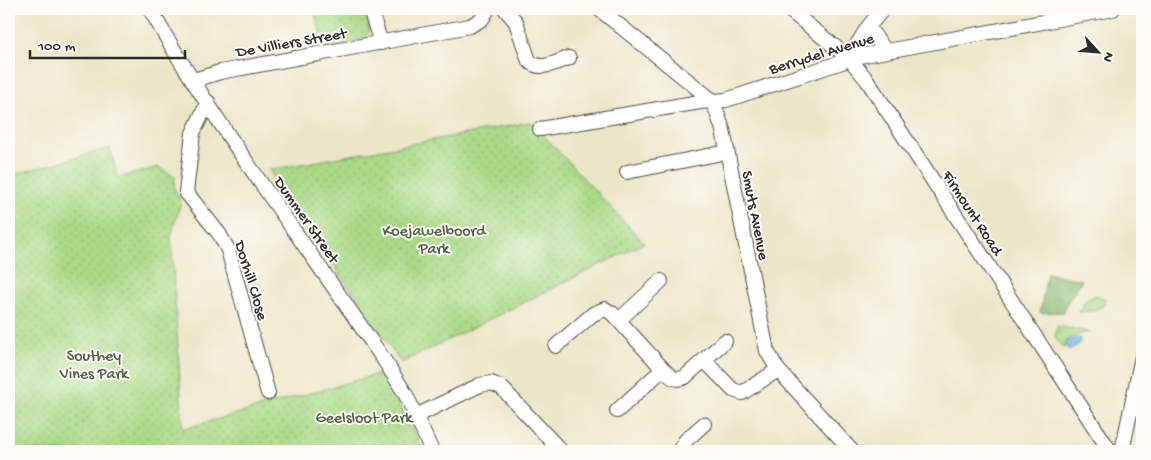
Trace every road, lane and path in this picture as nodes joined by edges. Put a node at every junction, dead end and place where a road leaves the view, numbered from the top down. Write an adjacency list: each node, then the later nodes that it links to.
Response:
1 (150, 9): 14 (street, Dummer Street)
2 (370, 9): 10 (street)
3 (505, 9): 12 (street)
4 (600, 9): 16 (street)
5 (788, 9): 13 (street, Firmount Road)
6 (883, 9): 9 (street)
7 (1113, 9): 11 (street, Berrydel Avenue)
8 (485, 14): 10 (street, De Villiers Street)
9 (868, 27): 11 (street); 13 (street)
10 (381, 43): 14 (street, De Villiers Street)
11 (885, 50): 13 (street, Berrydel Avenue)
12 (569, 58)
13 (849, 58): 16 (street, Berrydel Avenue); 36 (street, Firmount Road)
14 (194, 80): 15 (street, Dummer Street)
15 (208, 102): 28 (street, Dorhill Close); 30 (street, Dummer Street)
16 (713, 102): 17 (street, Berrydel Avenue); 18 (street, Smuts Avenue)
17 (540, 129)
18 (727, 152): 19 (street); 27 (street, Smuts Avenue)
19 (627, 172)
20 (661, 281): 21 (street)
21 (619, 320): 23 (street); 26 (street)
22 (725, 341): 25 (street)
23 (556, 346)
24 (1142, 357): 37 (street)
25 (704, 360): 26 (street); 27 (street)
26 (663, 369): 29 (street)
27 (778, 370): 35 (street, Smuts Avenue)
28 (268, 393)
29 (617, 411)
30 (416, 416): 32 (street, Dummer Street); 33 (street)
31 (704, 424): 34 (street)
32 (432, 451)
33 (561, 451)
34 (679, 451)
35 (852, 451)
36 (1110, 451)
37 (1122, 451)

